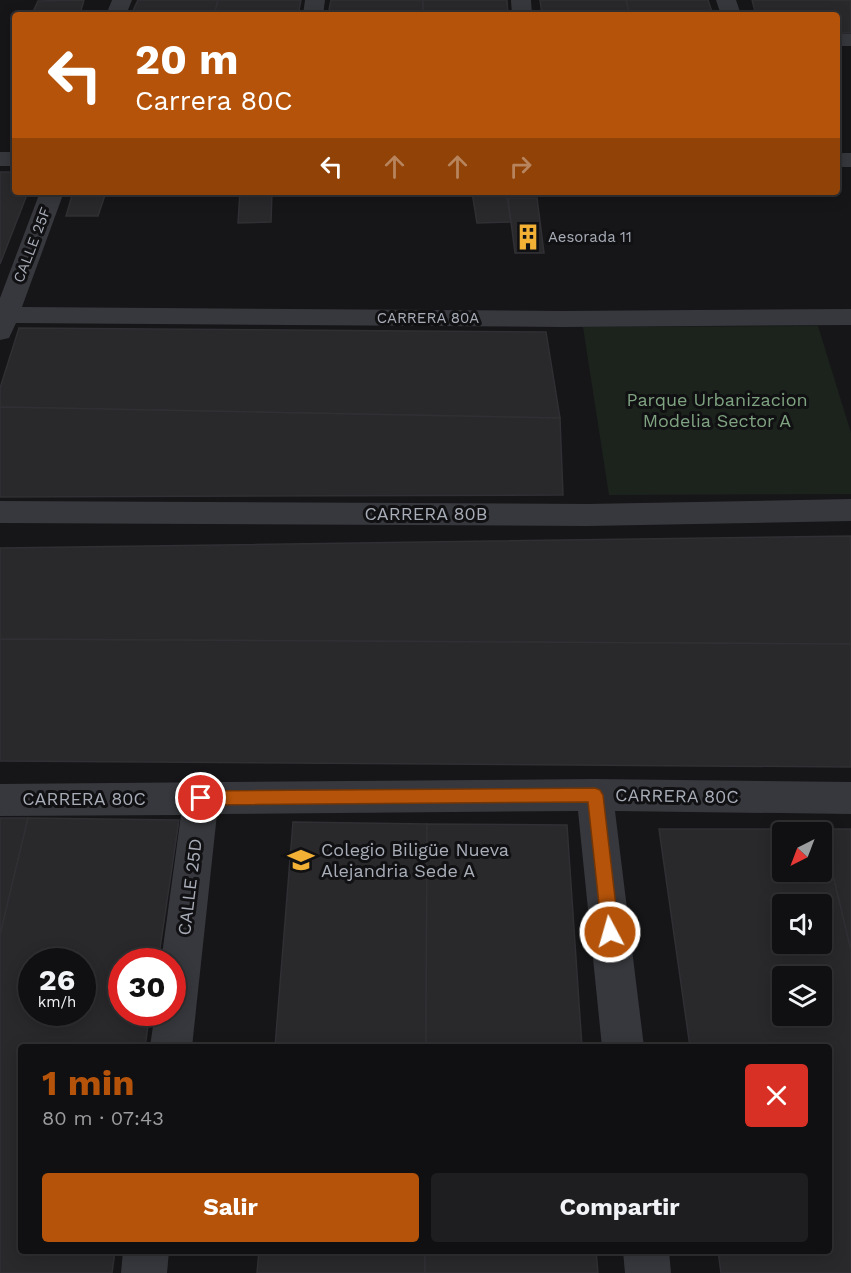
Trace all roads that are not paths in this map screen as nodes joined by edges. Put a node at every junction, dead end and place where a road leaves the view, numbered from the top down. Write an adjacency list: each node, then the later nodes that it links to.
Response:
1 (51, 195): 3 (street, CALLE 25F)
2 (851, 317): 3 (street, CARRERA 80A)
3 (3, 323)
4 (851, 510): 5 (street, CARRERA 80B)
5 (0, 512)
6 (595, 795): 7 (street, CARRERA 80C); 8 (street, CARRERA 80C); 11 (street)
7 (201, 798): 9 (street, CARRERA 80C); 10 (street, CALLE 25D)
8 (851, 798)
9 (0, 800)
10 (171, 1044)
11 (623, 1044)
12 (146, 1254): 14 (street)
13 (646, 1254): 15 (street)
14 (144, 1273)
15 (648, 1273)

